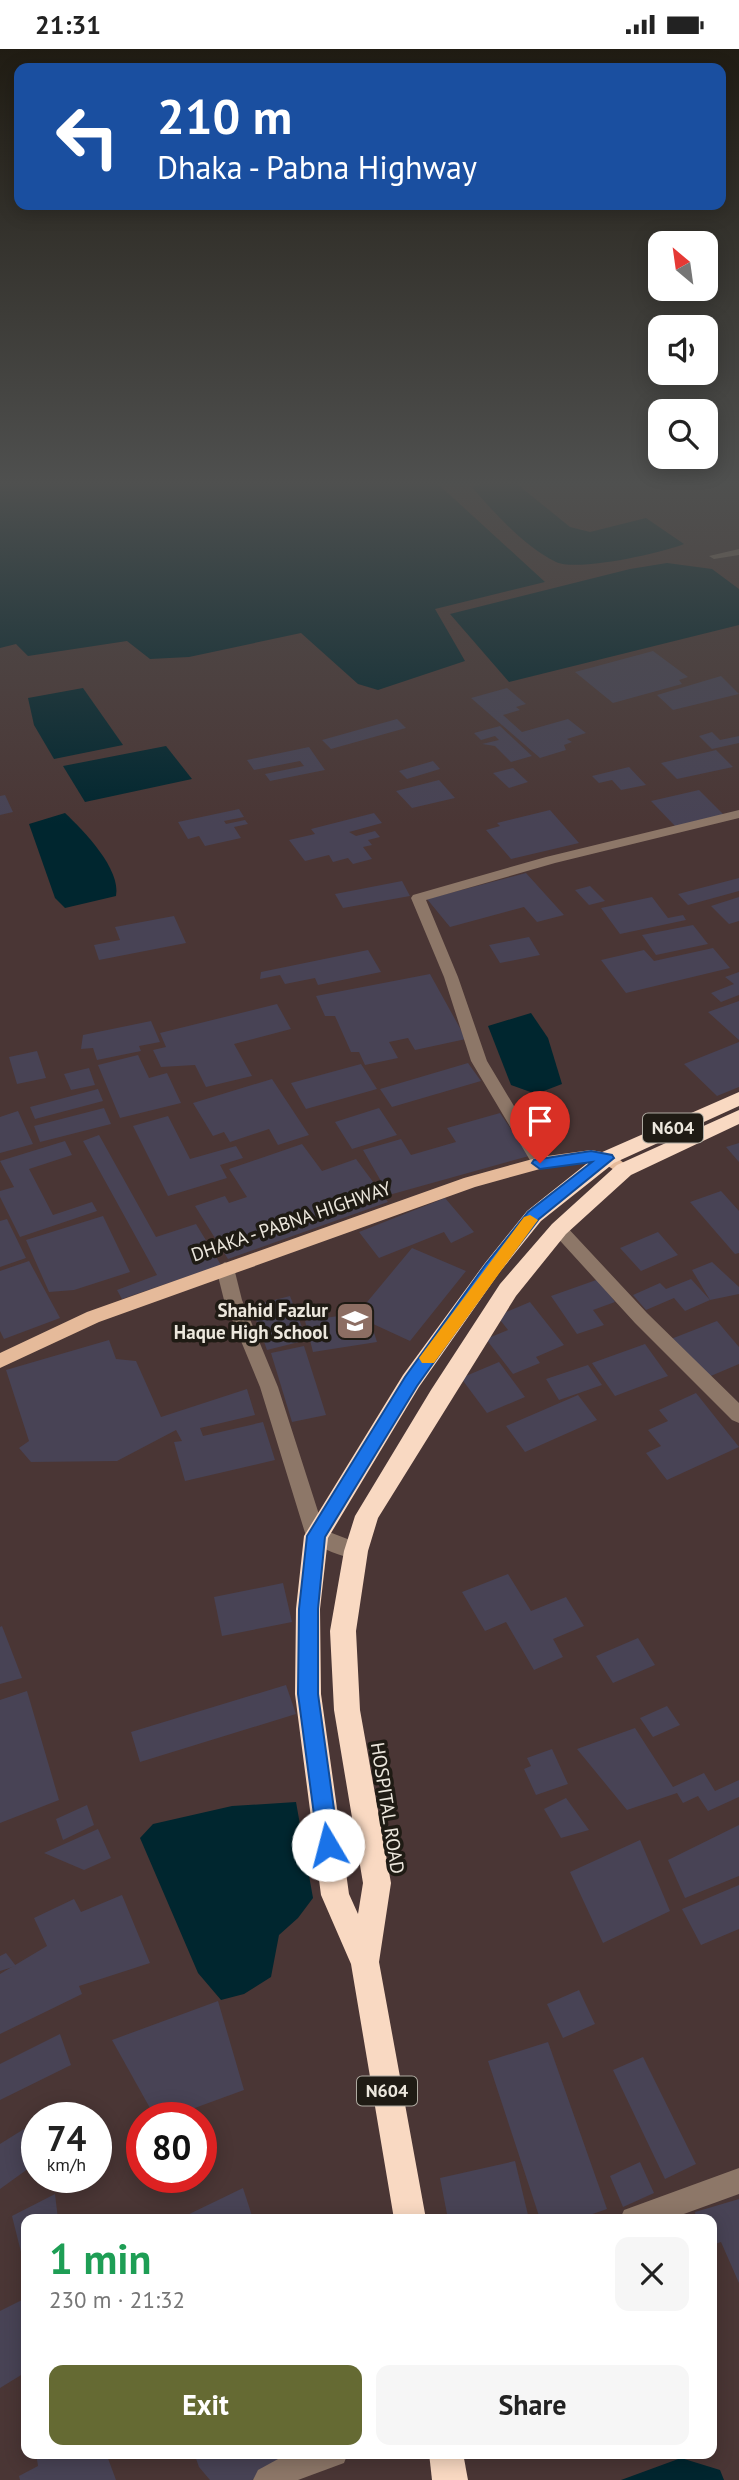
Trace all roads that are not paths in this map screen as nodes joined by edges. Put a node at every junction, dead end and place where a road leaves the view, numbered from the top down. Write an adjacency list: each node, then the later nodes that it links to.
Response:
1 (739, 814): 4 (street)
2 (739, 1098): 5 (highway, DHAKA - PABNA HIGHWAY / N604)
3 (739, 1116): 5 (highway, DHAKA - PABNA HIGHWAY / N604)
4 (540, 1163): 5 (main road, DHAKA - PABNA HIGHWAY); 7 (main road, DHAKA - PABNA HIGHWAY)
5 (616, 1164): 6 (highway, HOSPITAL ROAD / N604); 10 (highway, N604)
6 (559, 1229): 9 (street); 11 (highway, HOSPITAL ROAD / N604)
7 (225, 1269): 8 (main road, DHAKA - PABNA HIGHWAY); 10 (street)
8 (0, 1361)
9 (739, 1415)
10 (316, 1536): 11 (street); 12 (highway, N604)
11 (356, 1551): 12 (highway, HOSPITAL ROAD / N604)
12 (365, 1963): 14 (highway, N604)
13 (739, 2181): 15 (street)
14 (409, 2214)
15 (647, 2214)
16 (315, 2459): 18 (street)
17 (447, 2459): 19 (highway)
18 (268, 2480)
19 (450, 2480)

